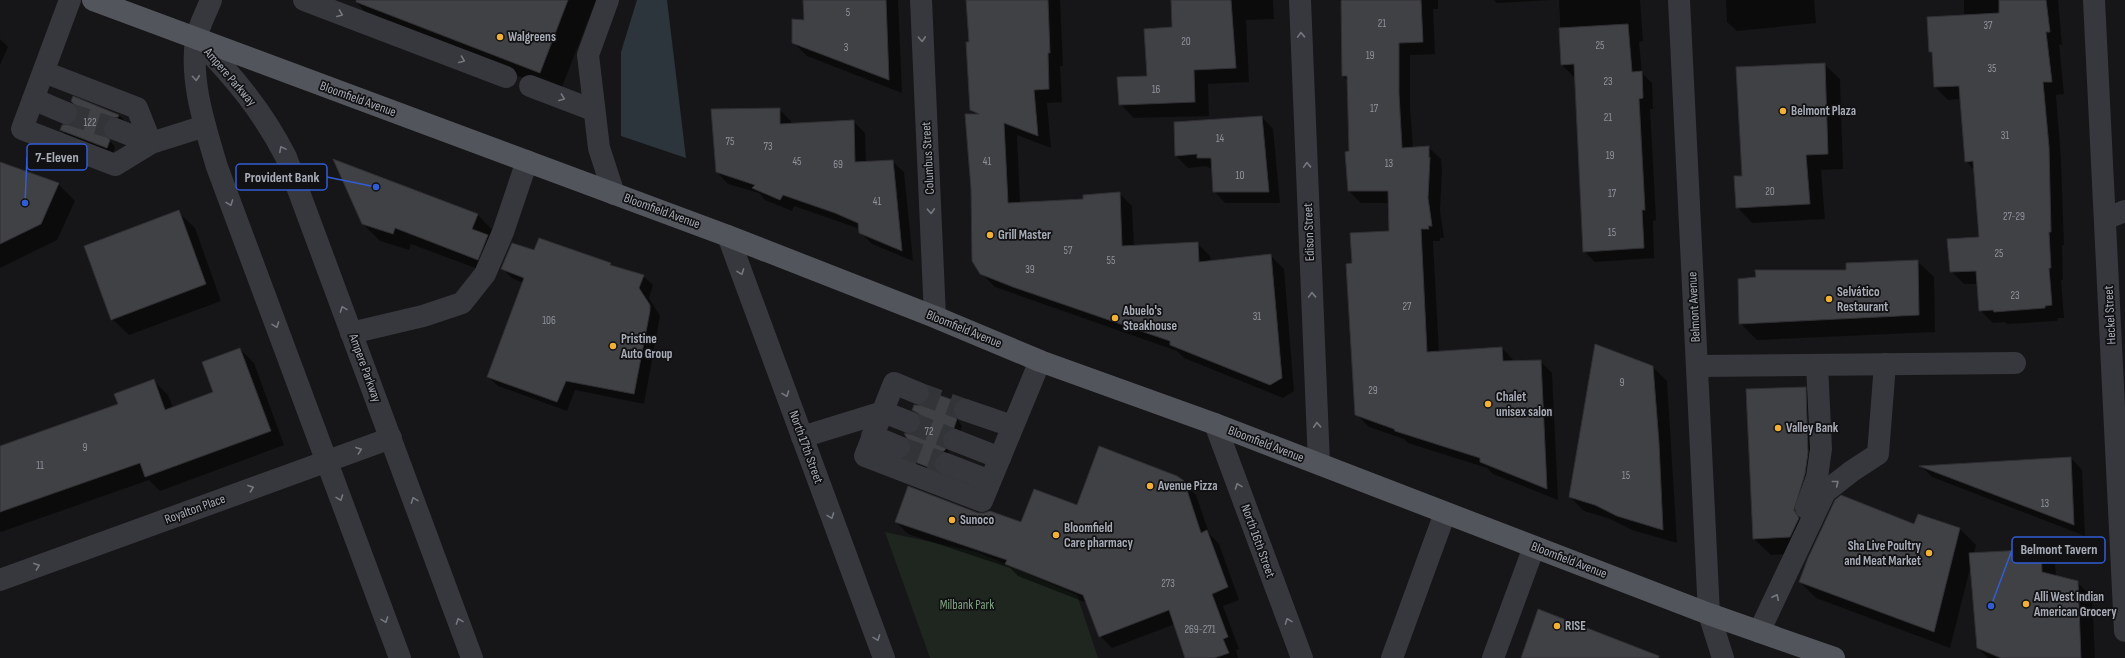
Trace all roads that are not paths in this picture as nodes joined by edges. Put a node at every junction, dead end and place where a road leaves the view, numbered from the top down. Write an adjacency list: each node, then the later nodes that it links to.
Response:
1 (70, 0): 12 (street)
2 (93, 0): 10 (main road, Bloomfield Avenue)
3 (211, 0): 11 (street)
4 (304, 0): 13 (street, one-way to 13)
5 (608, 0): 16 (street)
6 (920, 0): 26 (street, Columbus Street, one-way to 26)
7 (1300, 0): 47 (street, Edison Street, one-way to 7)
8 (1679, 0): 32 (street, Belmont Avenue)
9 (2094, 0): 24 (street, Heckel Street)
10 (121, 5): 11 (main road, Bloomfield Avenue)
11 (196, 39): 18 (street, Ampere Parkway, one-way to 18); 21 (main road, Bloomfield Avenue); 27 (street, Ampere Parkway, one-way to 11)
12 (44, 72): 15 (street); 20 (street)
13 (506, 77)
14 (530, 86): 16 (street, one-way to 16)
15 (33, 100): 17 (street); 20 (street)
16 (593, 110): 22 (street)
17 (66, 113)
18 (205, 126): 20 (street); 45 (street, Ampere Parkway, one-way to 45)
19 (115, 129): 20 (street)
20 (151, 144)
21 (527, 162): 22 (main road, Bloomfield Avenue); 27 (street)
22 (614, 194): 25 (main road, Bloomfield Avenue)
23 (2125, 211): 24 (street)
24 (2105, 219): 54 (street, Heckel Street)
25 (728, 236): 26 (main road, Bloomfield Avenue); 40 (street, North 17th Street, one-way to 40)
26 (935, 317): 28 (main road, Bloomfield Avenue)
27 (352, 333): 41 (street, Ampere Parkway)
28 (1040, 361): 37 (main road, Bloomfield Avenue); 38 (street)
29 (2015, 363): 30 (street)
30 (1885, 364): 31 (street); 50 (street, one-way to 30)
31 (1818, 365): 32 (street); 50 (street)
32 (1697, 366): 53 (street, Belmont Avenue)
33 (918, 393): 35 (street)
34 (965, 410): 38 (street)
35 (883, 412): 36 (street); 39 (street); 40 (street)
36 (909, 422)
37 (1215, 424): 47 (main road, Bloomfield Avenue); 59 (street, North 16th Street, one-way to 37)
38 (1012, 426): 44 (street)
39 (872, 436): 43 (street); 48 (street)
40 (802, 437): 58 (street, North 17th Street, one-way to 58)
41 (391, 438): 45 (street, Royalton Place, one-way to 41); 57 (street, Ampere Parkway, one-way to 41)
42 (954, 440): 44 (street)
43 (899, 447)
44 (1000, 458): 48 (street)
45 (326, 461): 52 (street, Royalton Place, one-way to 45); 56 (street, Ampere Parkway, one-way to 56)
46 (946, 464): 48 (street)
47 (1319, 464): 49 (main road, Bloomfield Avenue)
48 (990, 481)
49 (1445, 513): 51 (main road, Bloomfield Avenue); 60 (street)
50 (1805, 531): 55 (street, one-way to 50)
51 (1534, 547): 53 (main road, Bloomfield Avenue); 61 (street)
52 (0, 580)
53 (1709, 614): 55 (main road, Bloomfield Avenue); 62 (street, Belmont Avenue)
54 (2125, 631)
55 (1759, 632): 63 (main road, Bloomfield Avenue)
56 (400, 658)
57 (472, 658)
58 (884, 658)
59 (1302, 658)
60 (1392, 658)
61 (1493, 658)
62 (1722, 658)
63 (1834, 658)

